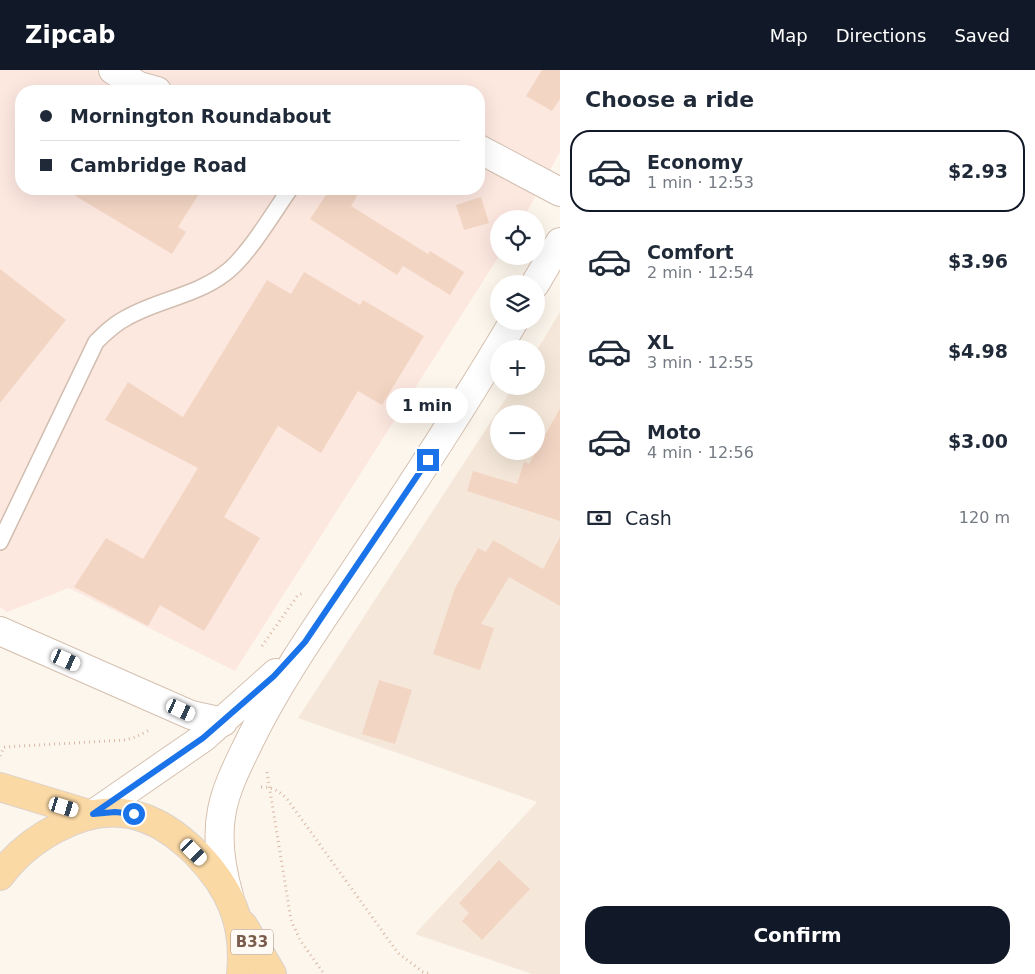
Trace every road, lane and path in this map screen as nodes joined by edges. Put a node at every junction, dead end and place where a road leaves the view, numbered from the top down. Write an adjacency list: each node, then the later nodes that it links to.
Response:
1 (113, 70): 2 (main road)
2 (137, 85)
3 (485, 152): 4 (main road)
4 (560, 192)
5 (286, 195): 9 (lane)
6 (560, 242): 7 (main road)
7 (541, 275)
8 (509, 330): 12 (main road)
9 (0, 542)
10 (307, 592): 13 (path)
11 (0, 631): 14 (main road)
12 (305, 642): 15 (main road); 20 (main road)
13 (261, 648)
14 (181, 710): 15 (main road); 16 (path)
15 (223, 722): 18 (main road)
16 (0, 756)
17 (0, 787): 18 (main road, B33)
18 (91, 814): 19 (main road); 20 (main road, B33)
19 (0, 876)
20 (231, 902): 21 (main road); 22 (main road, B33)
21 (241, 974)
22 (272, 974)
23 (324, 974): 24 (path)
24 (430, 974)

